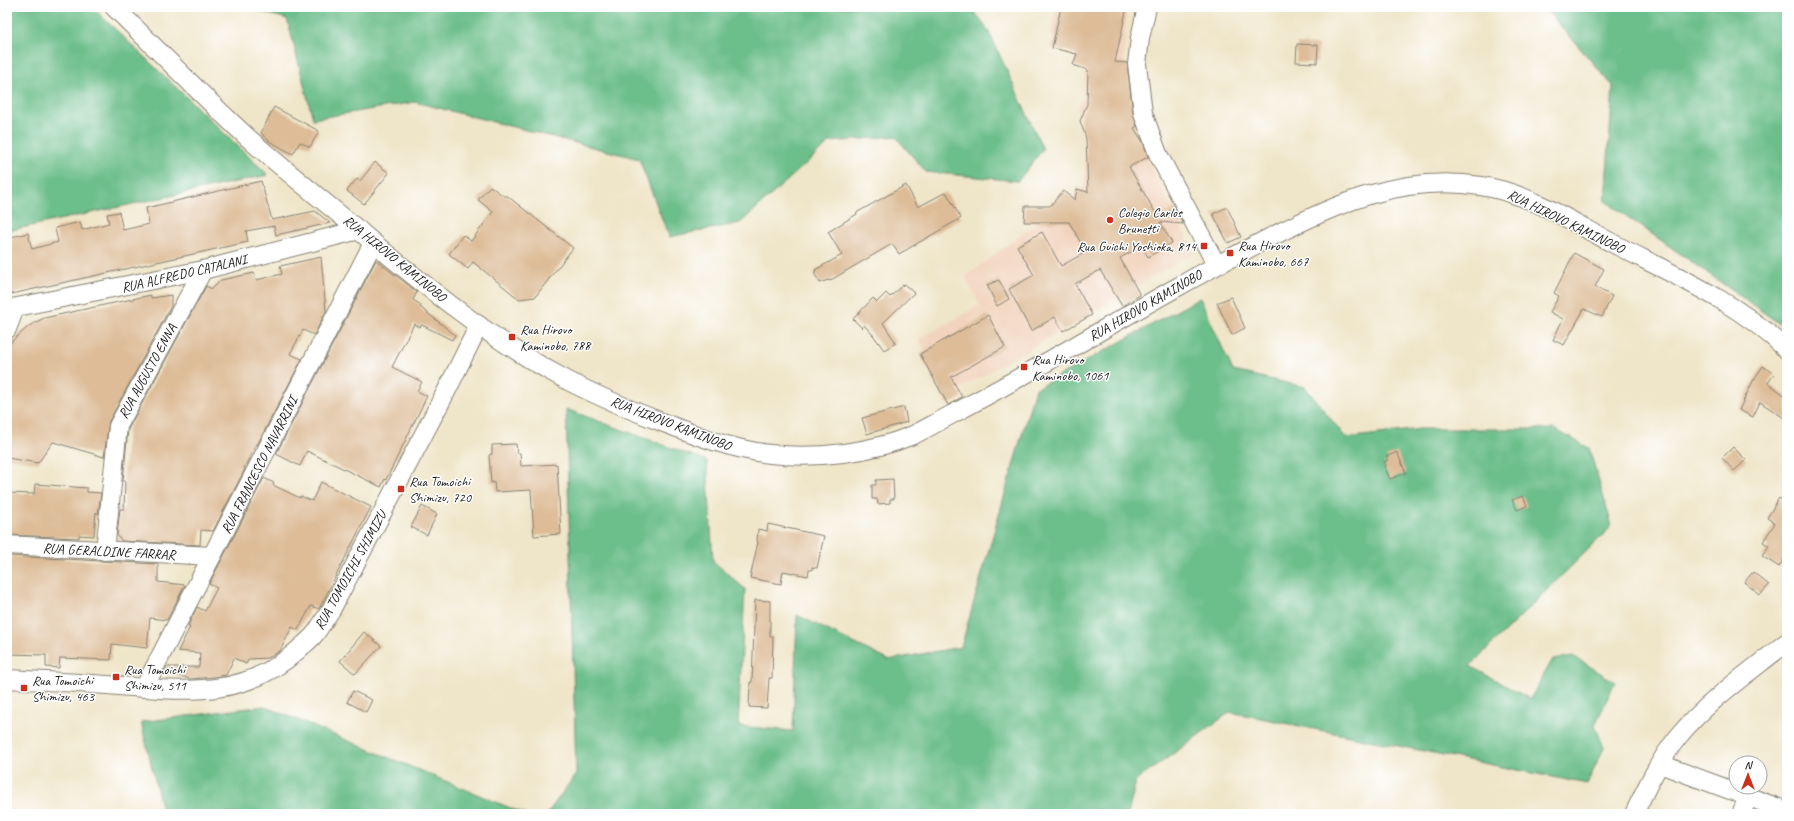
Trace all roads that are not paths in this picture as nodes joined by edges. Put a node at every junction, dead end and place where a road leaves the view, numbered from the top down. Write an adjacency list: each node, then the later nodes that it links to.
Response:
1 (114, 7): 3 (street, RUA HIROVO KAMINOBO)
2 (1146, 7): 5 (street)
3 (359, 230): 4 (street, RUA HIROVO KAMINOBO); 6 (street, RUA ALFREDO CATALANI)
4 (373, 243): 8 (street, RUA HIROVO KAMINOBO); 13 (street, RUA FRANCESCO NAVARRINI)
5 (1216, 264): 8 (street, RUA HIROVO KAMINOBO); 10 (street, RUA HIROVO KAMINOBO)
6 (203, 270): 7 (street, RUA ALFREDO CATALANI); 12 (street, RUA AUGUSTO ENNA)
7 (11, 309): 9 (street)
8 (479, 325): 16 (street, RUA TOMOICHI SHIMIZU)
9 (7, 330)
10 (1787, 350)
11 (7, 545): 12 (street, RUA GERALDINE FARRAR)
12 (105, 551): 13 (street, RUA GERALDINE FARRAR)
13 (212, 556): 16 (street, RUA FRANCESCO NAVARRINI)
14 (1787, 642): 17 (street)
15 (7, 679): 16 (street, RUA TOMOICHI SHIMIZU)
16 (144, 688)
17 (1660, 764): 18 (street); 20 (street)
18 (1748, 797): 19 (street); 21 (street)
19 (1787, 811)
20 (1634, 814)
21 (1741, 814)

